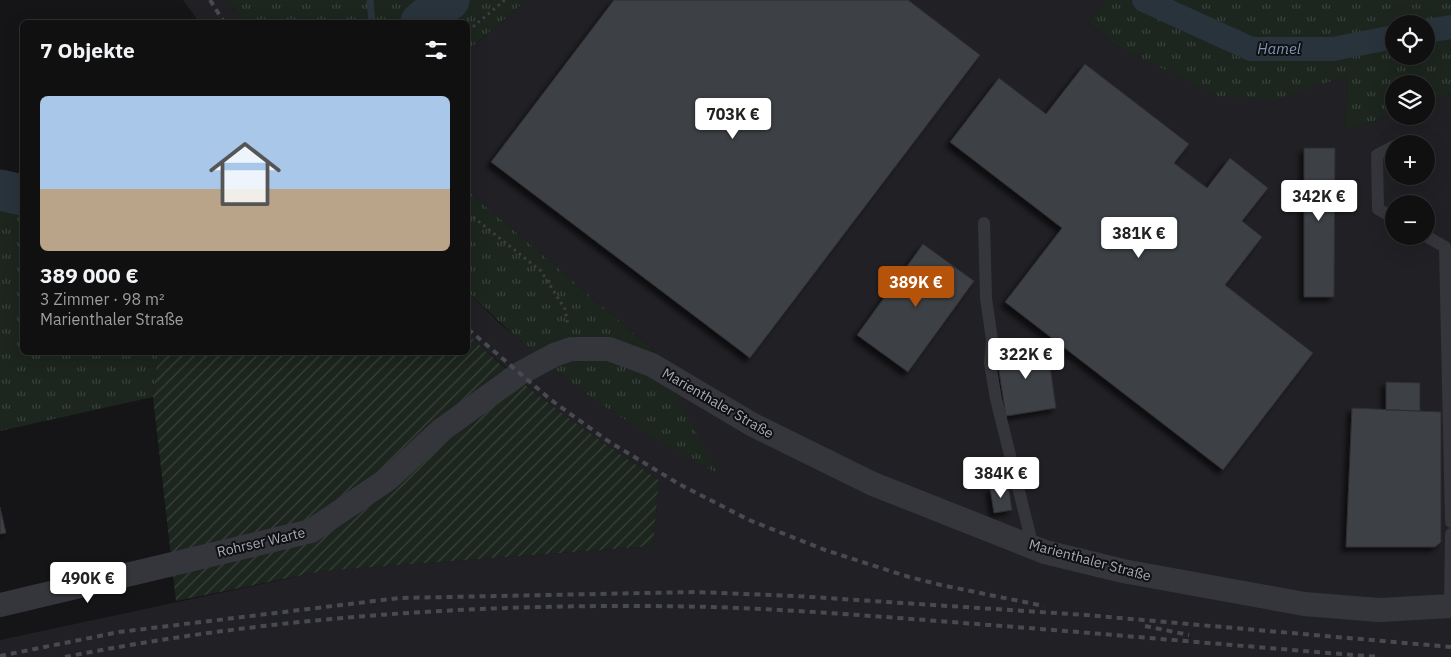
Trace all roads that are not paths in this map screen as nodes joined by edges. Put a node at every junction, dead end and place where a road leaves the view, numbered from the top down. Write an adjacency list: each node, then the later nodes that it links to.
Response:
1 (1385, 150): 2 (lane)
2 (1385, 213)
3 (984, 223): 8 (lane)
4 (1435, 241): 6 (lane)
5 (533, 365): 8 (street, Marienthaler Straße); 9 (street, Rohrser Warte)
6 (1451, 522)
7 (1451, 534): 10 (lane)
8 (1033, 547): 10 (street, Marienthaler Straße)
9 (0, 605)
10 (1450, 606)

